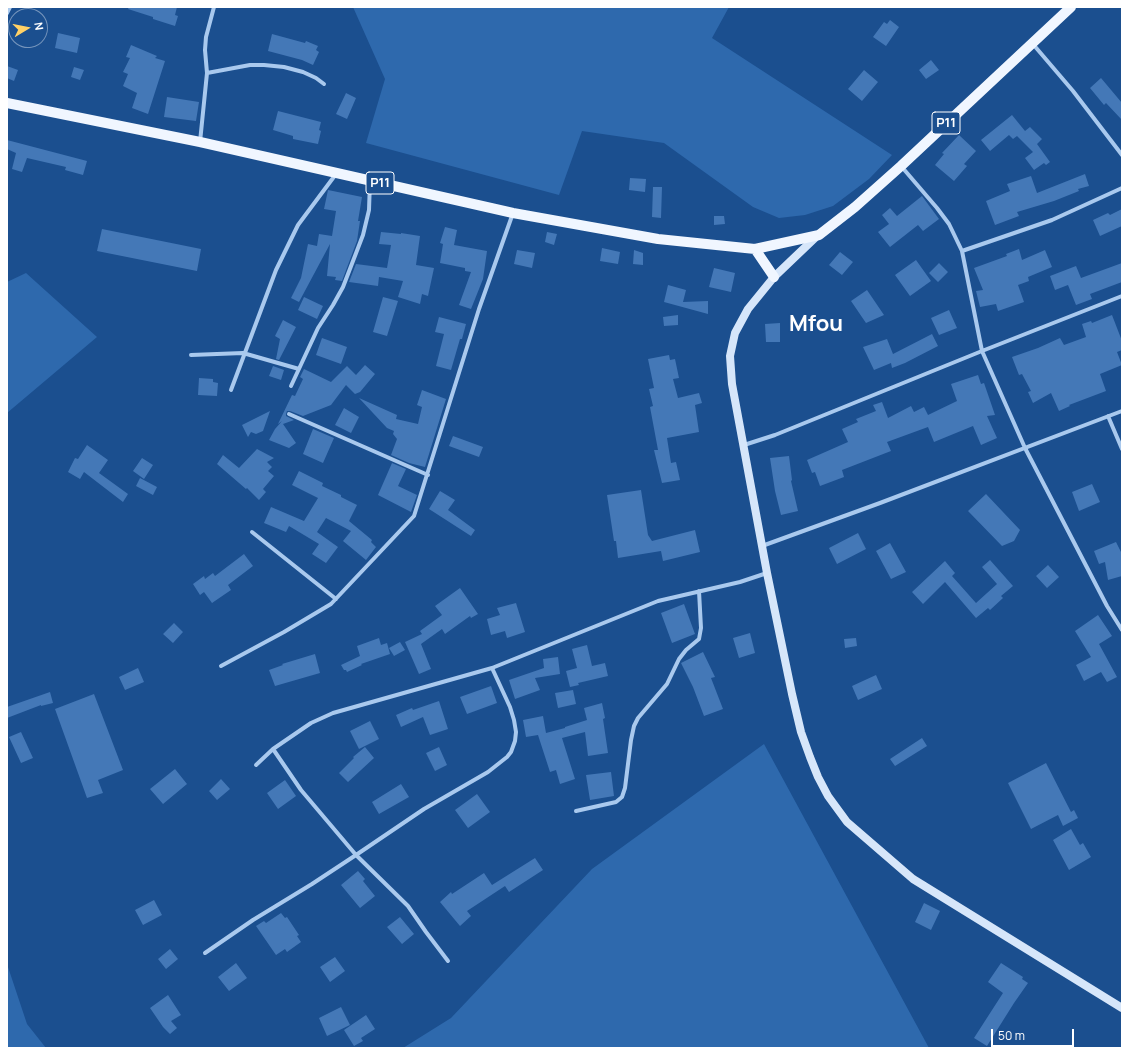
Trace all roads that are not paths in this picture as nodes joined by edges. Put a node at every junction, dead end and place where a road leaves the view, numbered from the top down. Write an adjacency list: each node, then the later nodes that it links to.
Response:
1 (10, 7): 4 (street)
2 (214, 7): 6 (street)
3 (1071, 7): 5 (main road, P11)
4 (7, 13)
5 (1032, 43): 10 (street); 11 (main road, P11)
6 (207, 73): 7 (street); 9 (street)
7 (324, 84)
8 (7, 103): 9 (main road, P11)
9 (200, 142): 12 (main road, P11)
10 (1122, 155)
11 (901, 166): 16 (main road, P11); 18 (street)
12 (337, 173): 13 (main road, P11); 22 (street)
13 (370, 180): 15 (main road, P11); 24 (street)
14 (1122, 188): 18 (street)
15 (513, 213): 17 (main road, P11); 33 (street)
16 (818, 235): 17 (main road, P11); 19 (main road)
17 (755, 249): 19 (main road)
18 (962, 251): 21 (street)
19 (774, 277): 30 (main road)
20 (1122, 296): 21 (street)
21 (982, 351): 30 (street); 31 (street)
22 (244, 354): 23 (street); 24 (street); 26 (street)
23 (191, 355)
24 (300, 369): 25 (street)
25 (291, 386)
26 (231, 390)
27 (1122, 411): 29 (street)
28 (289, 414): 33 (street)
29 (1108, 416): 31 (street); 32 (street)
30 (744, 445): 35 (main road)
31 (1025, 448): 35 (street); 39 (street)
32 (1122, 449)
33 (428, 475): 38 (street)
34 (252, 532): 38 (street)
35 (762, 546): 36 (main road)
36 (767, 573): 37 (street); 48 (main road)
37 (699, 591): 41 (street); 44 (street)
38 (336, 599): 40 (street)
39 (1122, 630)
40 (221, 666)
41 (492, 668): 42 (street); 45 (street)
42 (273, 749): 43 (street); 45 (street)
43 (256, 765)
44 (576, 811)
45 (356, 855): 46 (street); 47 (street)
46 (205, 953)
47 (448, 961)
48 (1122, 1008)

